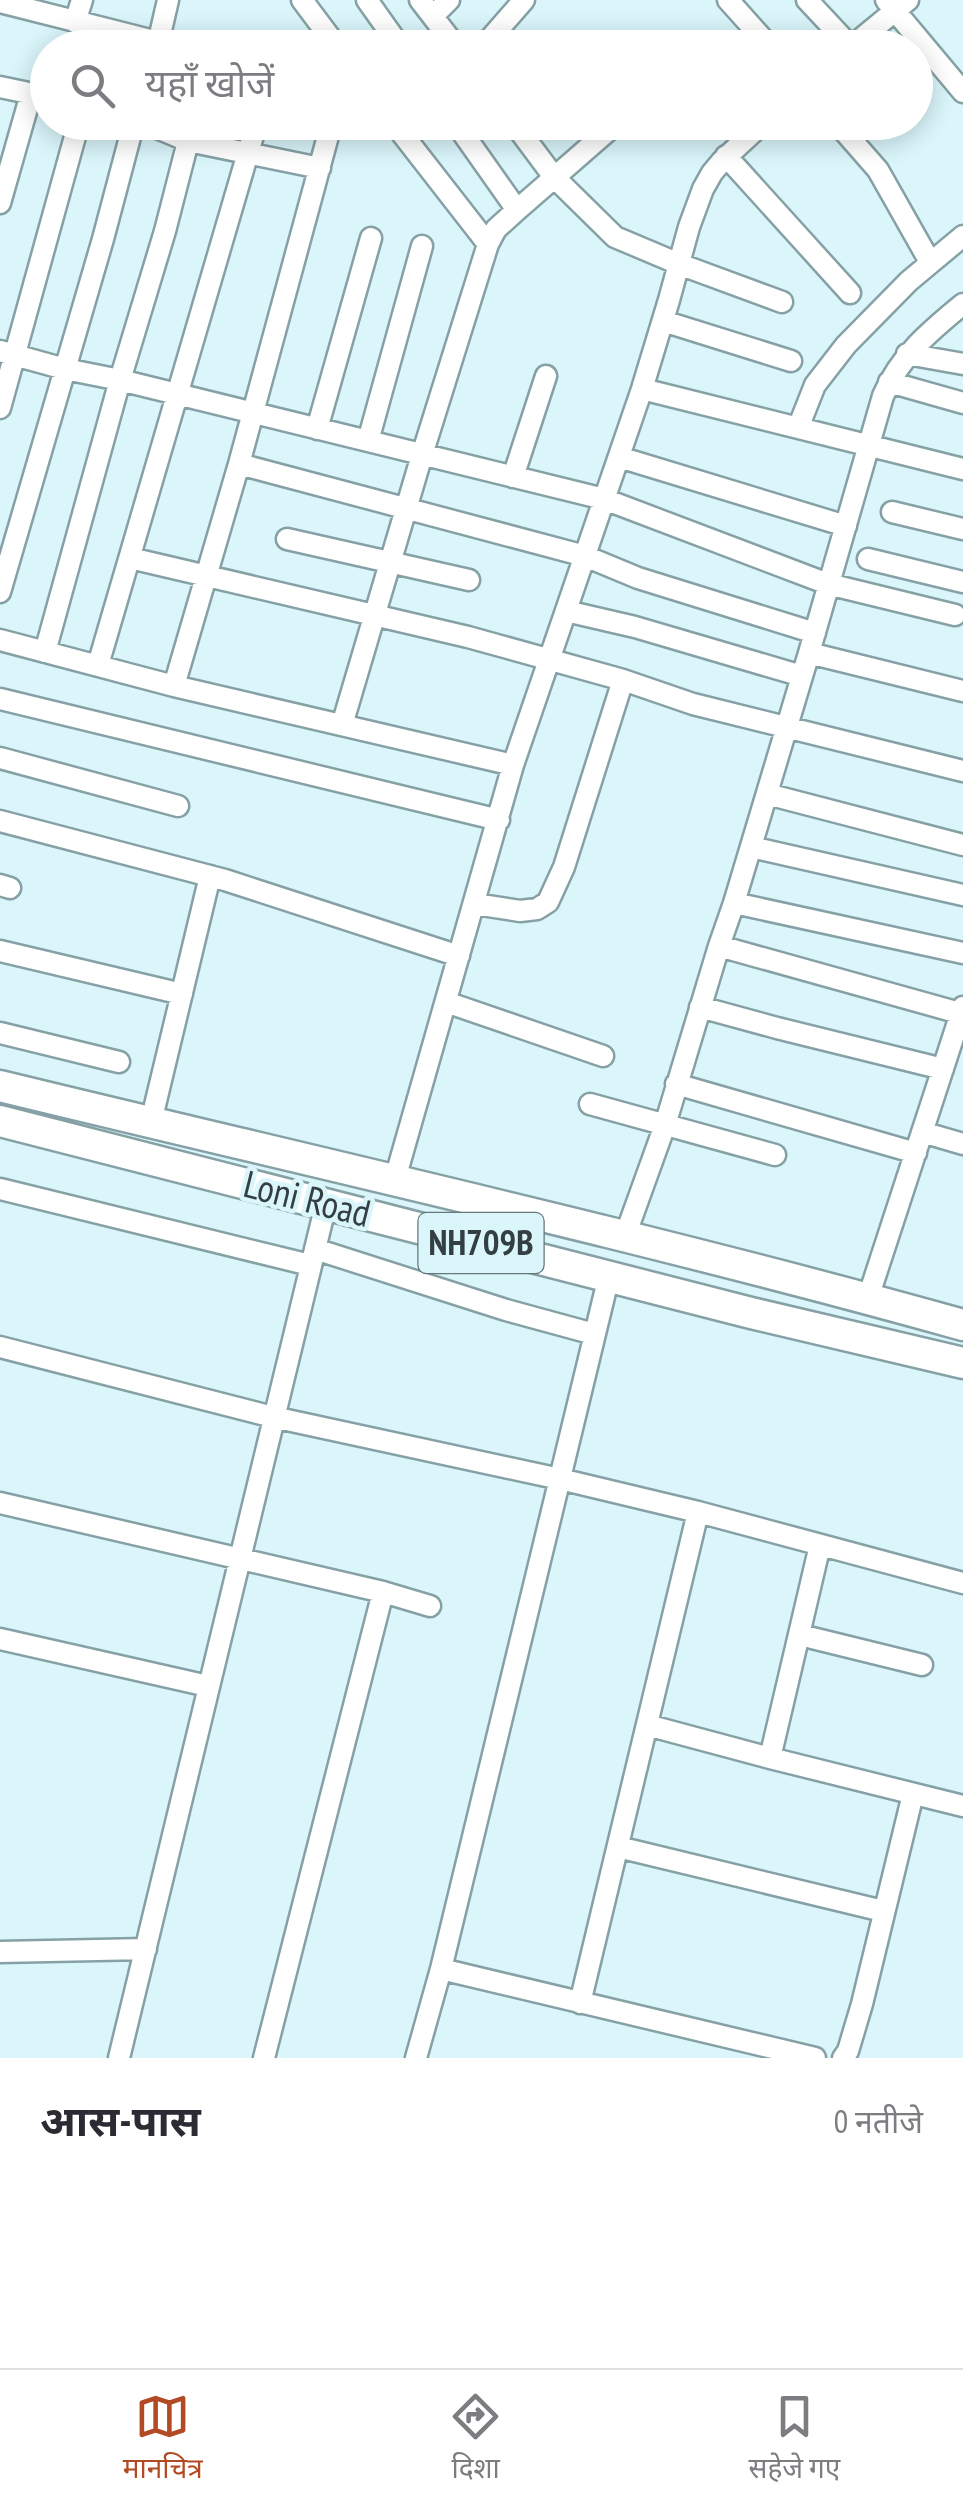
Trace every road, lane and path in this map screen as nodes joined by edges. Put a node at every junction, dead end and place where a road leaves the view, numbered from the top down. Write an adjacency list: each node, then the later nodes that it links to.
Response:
1 (82, 0): 13 (street)
2 (168, 0): 15 (street)
3 (302, 0): 16 (street)
4 (367, 0): 17 (street)
5 (449, 0): 12 (street)
6 (524, 0): 19 (street)
7 (728, 0): 20 (street)
8 (807, 0): 21 (street)
9 (0, 2): 11 (street)
10 (896, 3): 22 (street); 23 (street)
11 (42, 7): 13 (street)
12 (427, 8): 18 (street)
13 (75, 22): 14 (street)
14 (104, 30)
15 (161, 30)
16 (324, 30)
17 (389, 30)
18 (444, 30)
19 (498, 30)
20 (755, 30)
21 (834, 30)
22 (868, 30)
23 (916, 30)
24 (933, 52): 26 (street)
25 (0, 87): 27 (street)
26 (963, 92)
27 (30, 94)
28 (30, 121): 45 (street)
29 (73, 140): 57 (street)
30 (129, 140): 61 (street)
31 (188, 140): 63 (street)
32 (213, 140): 41 (street)
33 (252, 140): 41 (street)
34 (327, 140): 43 (street)
35 (407, 140): 49 (street)
36 (467, 140): 46 (street)
37 (527, 140): 44 (street)
38 (597, 140): 44 (street)
39 (744, 140): 42 (street)
40 (852, 140): 51 (street)
41 (248, 152): 43 (street); 66 (street)
42 (726, 156): 52 (street); 53 (street)
43 (320, 168): 69 (street)
44 (554, 177): 46 (street); 52 (street)
45 (0, 203)
46 (516, 210): 49 (street)
47 (963, 236): 51 (street)
48 (371, 238): 71 (street)
49 (488, 244): 74 (street)
50 (422, 246): 72 (street)
51 (930, 262): 70 (street)
52 (678, 264): 54 (street); 56 (street)
53 (850, 293)
54 (782, 302)
55 (963, 304): 58 (street)
56 (663, 321): 59 (street); 65 (street)
57 (7, 353): 61 (street); 68 (street)
58 (907, 354): 60 (street); 64 (street)
59 (792, 362)
60 (963, 364)
61 (65, 369): 63 (street); 93 (street)
62 (546, 376): 78 (street)
63 (120, 380): 66 (street); 99 (street)
64 (889, 382): 67 (street); 73 (street)
65 (642, 388): 70 (street); 75 (street)
66 (178, 395): 69 (street); 86 (street)
67 (963, 404)
68 (0, 408)
69 (254, 413): 71 (street); 76 (street)
70 (798, 428): 73 (street)
71 (318, 430): 72 (street)
72 (368, 442): 74 (street)
73 (870, 446): 77 (street); 82 (street)
74 (422, 456): 78 (street); 80 (street)
75 (619, 458): 79 (street); 82 (street)
76 (240, 464): 80 (street); 89 (street)
77 (963, 468)
78 (513, 477): 79 (street)
79 (604, 499): 85 (street); 92 (street)
80 (407, 508): 85 (street); 88 (street)
81 (892, 512): 83 (street)
82 (846, 526): 92 (street)
83 (963, 529)
84 (287, 539): 88 (street)
85 (585, 556): 94 (street); 98 (street)
86 (130, 558): 89 (street); 101 (street)
87 (868, 559): 91 (street)
88 (390, 562): 90 (street); 95 (street)
89 (206, 576): 95 (street); 104 (street)
90 (469, 580)
91 (963, 582)
92 (828, 584): 96 (street); 98 (street)
93 (0, 592)
94 (566, 611): 100 (street); 102 (street)
95 (375, 614): 100 (street); 107 (street)
96 (955, 615)
97 (0, 640): 99 (street)
98 (812, 643): 102 (street); 105 (street)
99 (44, 652): 101 (street)
100 (549, 660): 103 (street); 110 (street)
101 (98, 666): 104 (street)
102 (802, 676): 108 (street)
103 (624, 680): 108 (street); 121 (street)
104 (174, 686): 107 (street)
105 (963, 692)
106 (0, 699): 114 (street)
107 (342, 725): 110 (street)
108 (787, 727): 111 (street); 112 (street)
109 (0, 758): 113 (street)
110 (513, 765): 114 (street)
111 (963, 771)
112 (767, 794): 116 (street); 117 (street)
113 (178, 806)
114 (499, 820): 121 (street)
115 (0, 821): 118 (street)
116 (963, 845)
117 (751, 847): 119 (street); 120 (street)
118 (210, 876): 125 (street); 126 (street)
119 (963, 895)
120 (734, 903): 122 (street); 124 (street)
121 (475, 904): 125 (street)
122 (719, 946): 128 (street); 129 (street)
123 (0, 951): 126 (street)
124 (963, 953)
125 (459, 956): 127 (street)
126 (182, 994): 138 (street)
127 (446, 1002): 131 (street); 144 (street)
128 (700, 1007): 132 (street); 134 (street)
129 (962, 1012): 132 (street)
130 (0, 1033): 133 (street)
131 (603, 1056)
132 (951, 1059): 140 (street)
133 (119, 1062)
134 (676, 1084): 139 (street); 142 (street)
135 (0, 1086): 138 (highway, Loni Road / NH709B)
136 (590, 1104): 139 (street)
137 (0, 1121): 146 (highway, Loni Road / NH709B)
138 (151, 1122): 144 (highway, Loni Road / NH709B)
139 (665, 1125): 143 (street); 147 (street)
140 (922, 1132): 141 (street); 142 (street)
141 (963, 1144)
142 (916, 1153): 150 (street)
143 (775, 1155)
144 (396, 1179): 147 (highway, Loni Road / NH709B)
145 (0, 1190): 148 (street)
146 (326, 1204): 148 (street); 149 (highway, Loni Road / NH709B)
147 (625, 1236): 150 (highway, Loni Road / NH709B)
148 (313, 1257): 152 (street); 155 (street)
149 (609, 1276): 152 (street); 154 (highway, Loni Road / NH709B)
150 (868, 1298): 151 (highway, Loni Road / NH709B)
151 (963, 1325)
152 (594, 1334): 156 (street)
153 (0, 1347): 155 (street)
154 (963, 1363)
155 (273, 1417): 156 (street); 160 (street)
156 (560, 1479): 158 (street); 176 (street)
157 (0, 1502): 160 (street)
158 (698, 1512): 159 (street); 168 (street)
159 (820, 1544): 161 (street); 164 (street)
160 (240, 1560): 162 (street); 167 (street)
161 (963, 1583)
162 (383, 1592): 163 (street); 179 (street)
163 (430, 1606)
164 (800, 1635): 166 (street); 169 (street)
165 (0, 1638): 167 (street)
166 (922, 1666)
167 (208, 1686): 174 (street)
168 (647, 1724): 169 (street); 172 (street)
169 (770, 1758): 170 (street)
170 (913, 1794): 171 (street); 173 (street)
171 (963, 1806)
172 (618, 1847): 173 (street); 177 (street)
173 (883, 1912): 182 (street)
174 (146, 1949): 175 (street); 178 (street)
175 (0, 1952)
176 (441, 1969): 177 (street); 180 (street)
177 (580, 2003): 181 (street)
178 (121, 2057)
179 (264, 2058)
180 (416, 2058)
181 (815, 2058)
182 (843, 2058)

